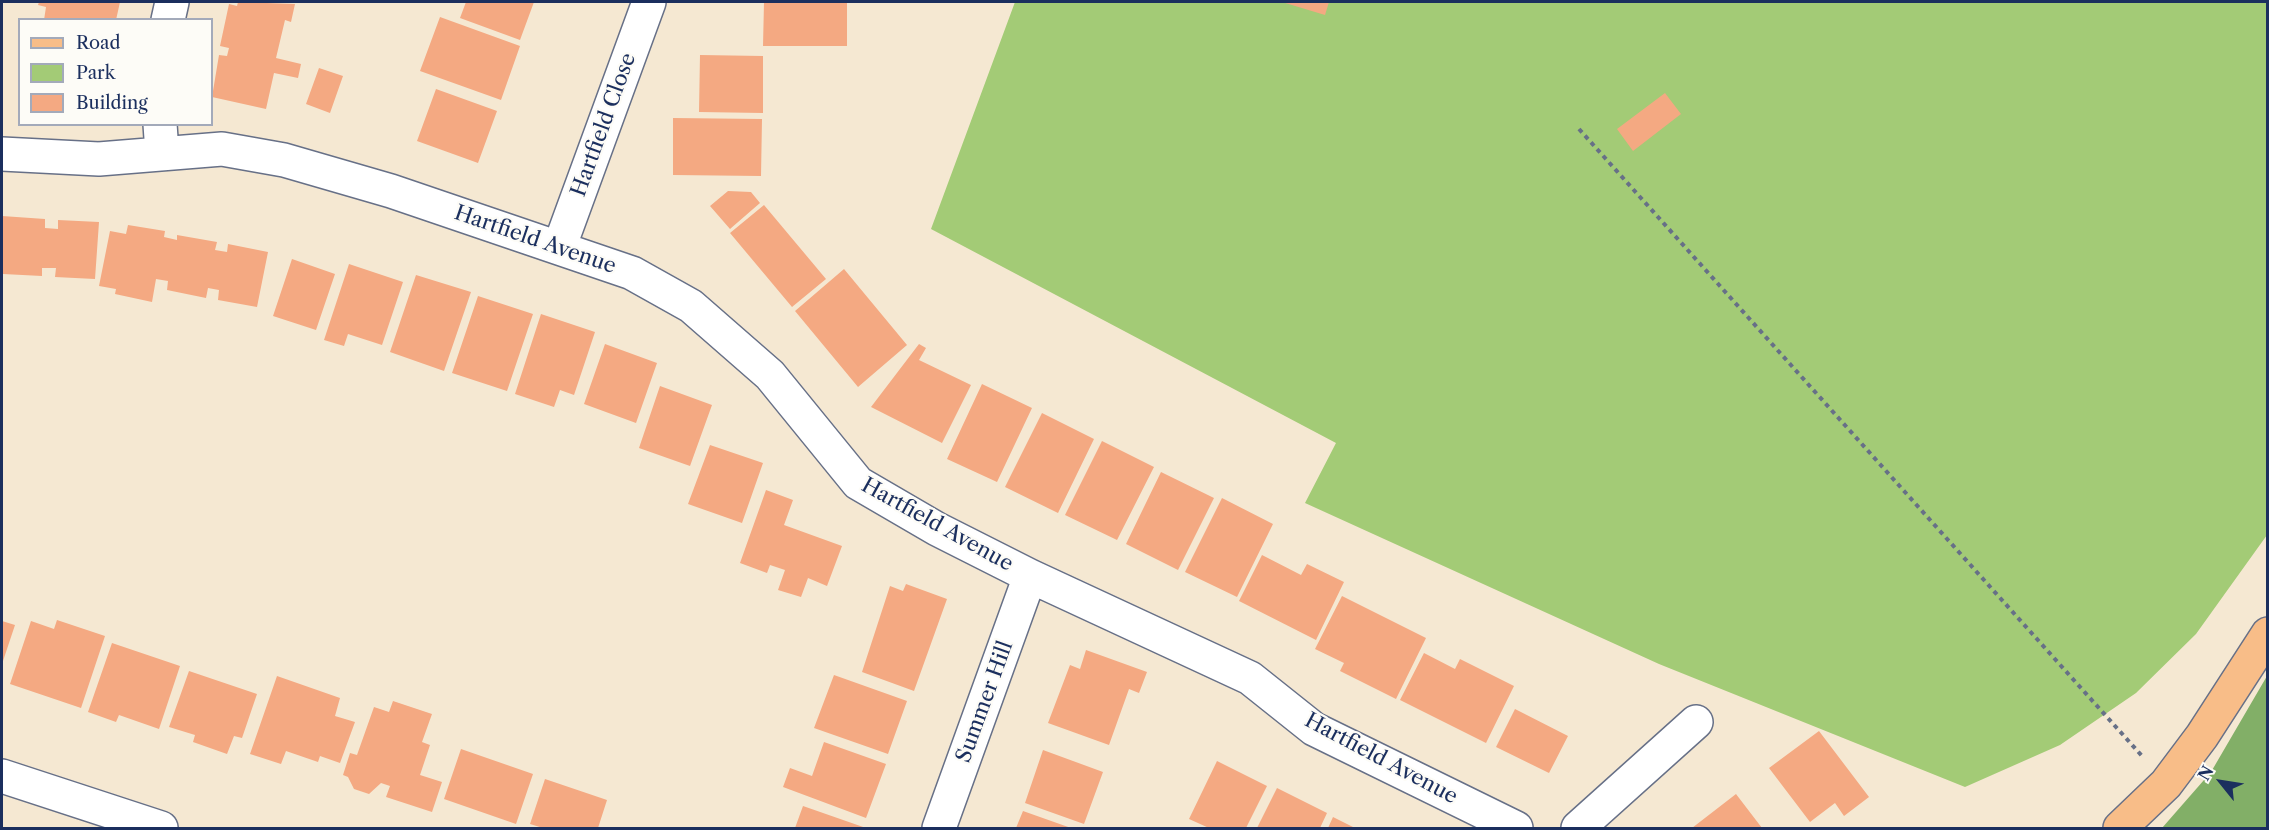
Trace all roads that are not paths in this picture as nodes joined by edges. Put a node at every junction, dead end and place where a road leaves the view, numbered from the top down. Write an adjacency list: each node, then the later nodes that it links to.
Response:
1 (172, 2): 3 (street)
2 (649, 2): 6 (street, Hartfield Close)
3 (168, 18)
4 (161, 139): 5 (street, Hartfield Avenue); 6 (street, Hartfield Avenue)
5 (2, 154)
6 (559, 248): 7 (street, Hartfield Avenue)
7 (1030, 576): 12 (street, Summer Hill); 13 (street, Hartfield Avenue)
8 (2268, 634): 15 (main road)
9 (1695, 722): 14 (street)
10 (2, 776): 11 (street)
11 (161, 828)
12 (939, 828)
13 (1516, 828)
14 (1578, 828)
15 (2120, 828)

